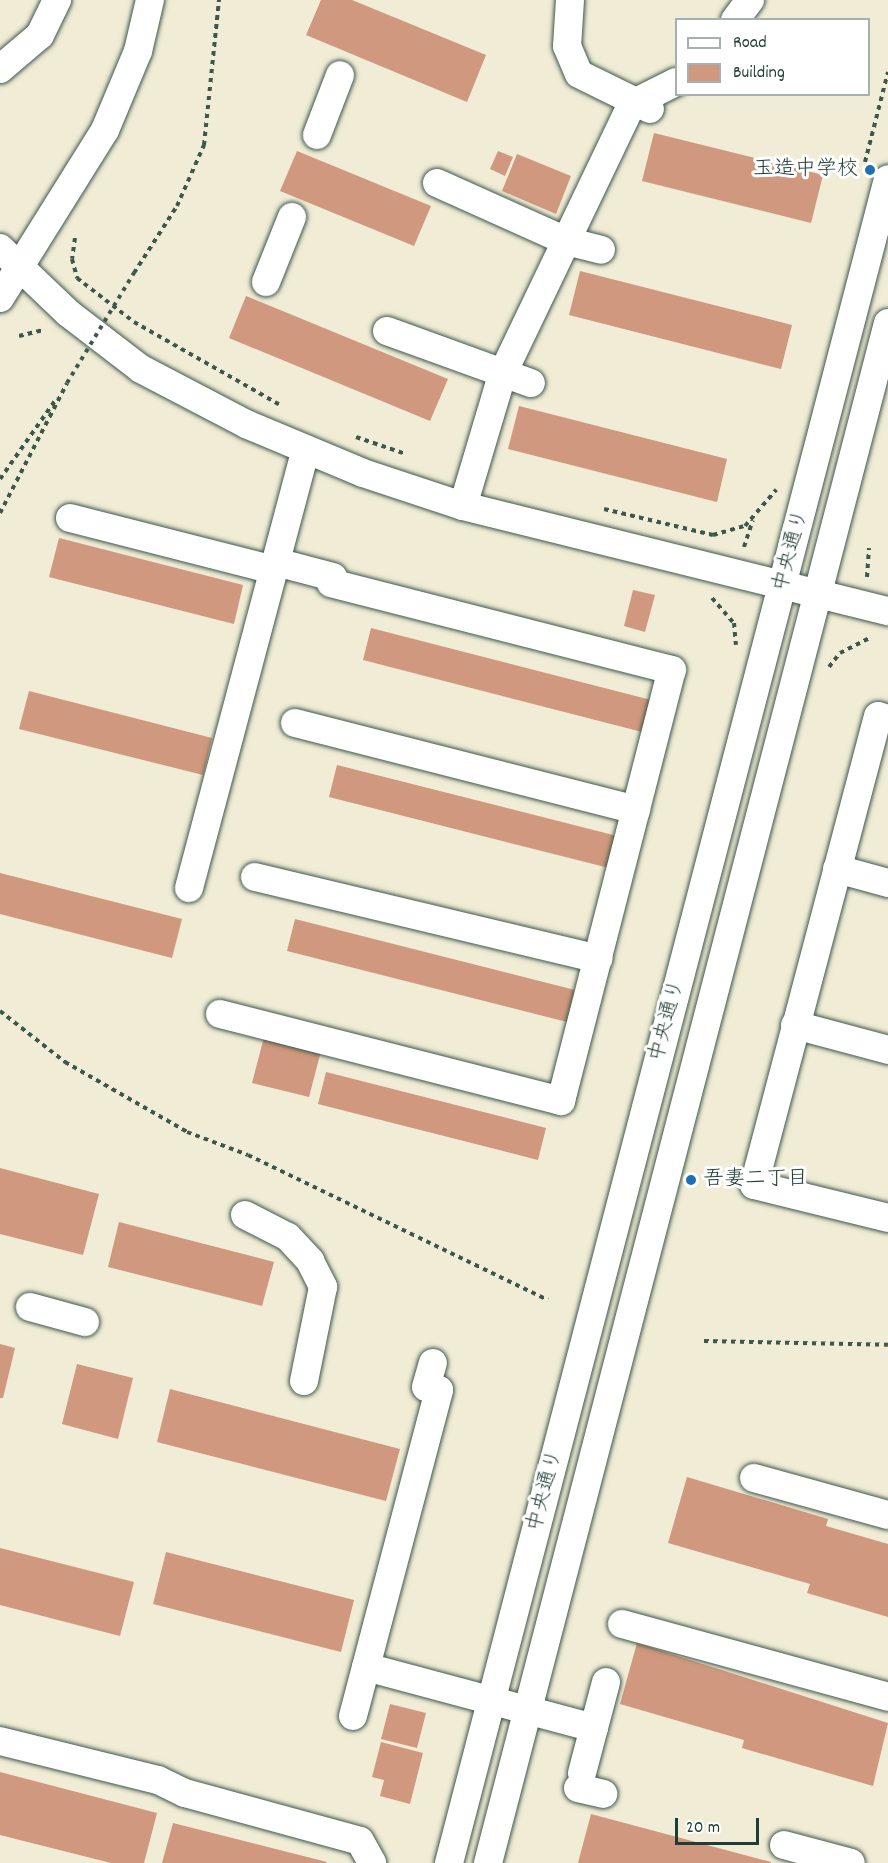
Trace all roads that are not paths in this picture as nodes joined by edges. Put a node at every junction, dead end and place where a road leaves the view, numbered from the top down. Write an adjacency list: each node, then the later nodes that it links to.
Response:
1 (57, 0): 6 (street)
2 (150, 0): 17 (street)
3 (570, 0): 9 (street)
4 (750, 0): 5 (street)
5 (736, 18)
6 (3, 60)
7 (340, 75): 11 (street)
8 (675, 82): 9 (street)
9 (632, 104): 10 (street); 15 (street)
10 (659, 111)
11 (316, 135)
12 (888, 178): 28 (street, 中央通り)
13 (437, 183): 15 (street)
14 (292, 217): 18 (street)
15 (566, 241): 16 (street); 22 (street)
16 (601, 250)
17 (9, 258): 19 (street); 24 (street)
18 (266, 282)
19 (0, 298)
20 (888, 322): 29 (street, 中央通り)
21 (387, 331): 22 (street)
22 (502, 375): 23 (street); 25 (street)
23 (531, 383)
24 (306, 449): 25 (street); 27 (street)
25 (463, 506): 28 (street)
26 (70, 518): 27 (street)
27 (275, 566): 33 (street); 37 (street)
28 (782, 584): 29 (street); 54 (street, 中央通り)
29 (819, 593): 30 (street); 55 (street, 中央通り)
30 (888, 611)
31 (888, 719): 34 (street)
32 (295, 723): 33 (street)
33 (636, 810): 38 (street)
34 (837, 869): 36 (street); 40 (street)
35 (255, 876): 38 (street)
36 (888, 883)
37 (189, 888)
38 (598, 959): 39 (street)
39 (220, 1014)
40 (795, 1025): 41 (street); 43 (street)
41 (888, 1050)
42 (245, 1215): 47 (street)
43 (888, 1218)
44 (30, 1307): 45 (street)
45 (85, 1322)
46 (433, 1363): 51 (street)
47 (304, 1381)
48 (754, 1478): 49 (street)
49 (888, 1515)
50 (622, 1624): 53 (street)
51 (366, 1667): 54 (street); 56 (street)
52 (606, 1682): 57 (street)
53 (888, 1697)
54 (492, 1701): 55 (street); 62 (street, 中央通り)
55 (528, 1710): 57 (street); 63 (street, 中央通り)
56 (352, 1716)
57 (594, 1728): 59 (street)
58 (0, 1741): 61 (street)
59 (587, 1785)
60 (784, 1845): 64 (street)
61 (372, 1863)
62 (449, 1863)
63 (488, 1863)
64 (851, 1863)

